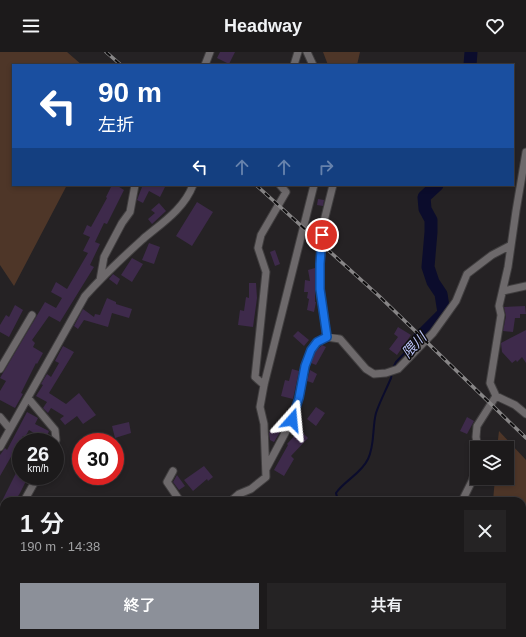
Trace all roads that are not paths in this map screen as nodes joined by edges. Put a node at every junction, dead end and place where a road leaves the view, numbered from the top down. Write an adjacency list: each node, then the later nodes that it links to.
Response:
1 (210, 52): 4 (street)
2 (298, 52): 5 (street)
3 (308, 52): 6 (street)
4 (205, 64)
5 (294, 64)
6 (313, 64)
7 (526, 152): 13 (street)
8 (135, 186): 14 (street)
9 (193, 186): 14 (street)
10 (281, 186): 20 (street)
11 (314, 186): 20 (street)
12 (333, 186): 18 (street)
13 (511, 246): 16 (street); 18 (street)
14 (100, 280): 22 (street)
15 (526, 286): 16 (street)
16 (503, 291): 21 (street)
17 (32, 315): 19 (street)
18 (327, 337): 29 (street)
19 (0, 369)
20 (264, 385): 29 (street)
21 (496, 396): 23 (street); 27 (street)
22 (28, 398): 25 (street); 26 (street)
23 (526, 414)
24 (0, 417): 25 (street)
25 (10, 429): 28 (street)
26 (55, 433)
27 (477, 441)
28 (0, 447)
29 (266, 469): 35 (street)
30 (173, 471): 34 (street)
31 (33, 485): 33 (street)
32 (470, 485): 36 (street)
33 (26, 497)
34 (177, 497)
35 (236, 497)
36 (464, 497)

